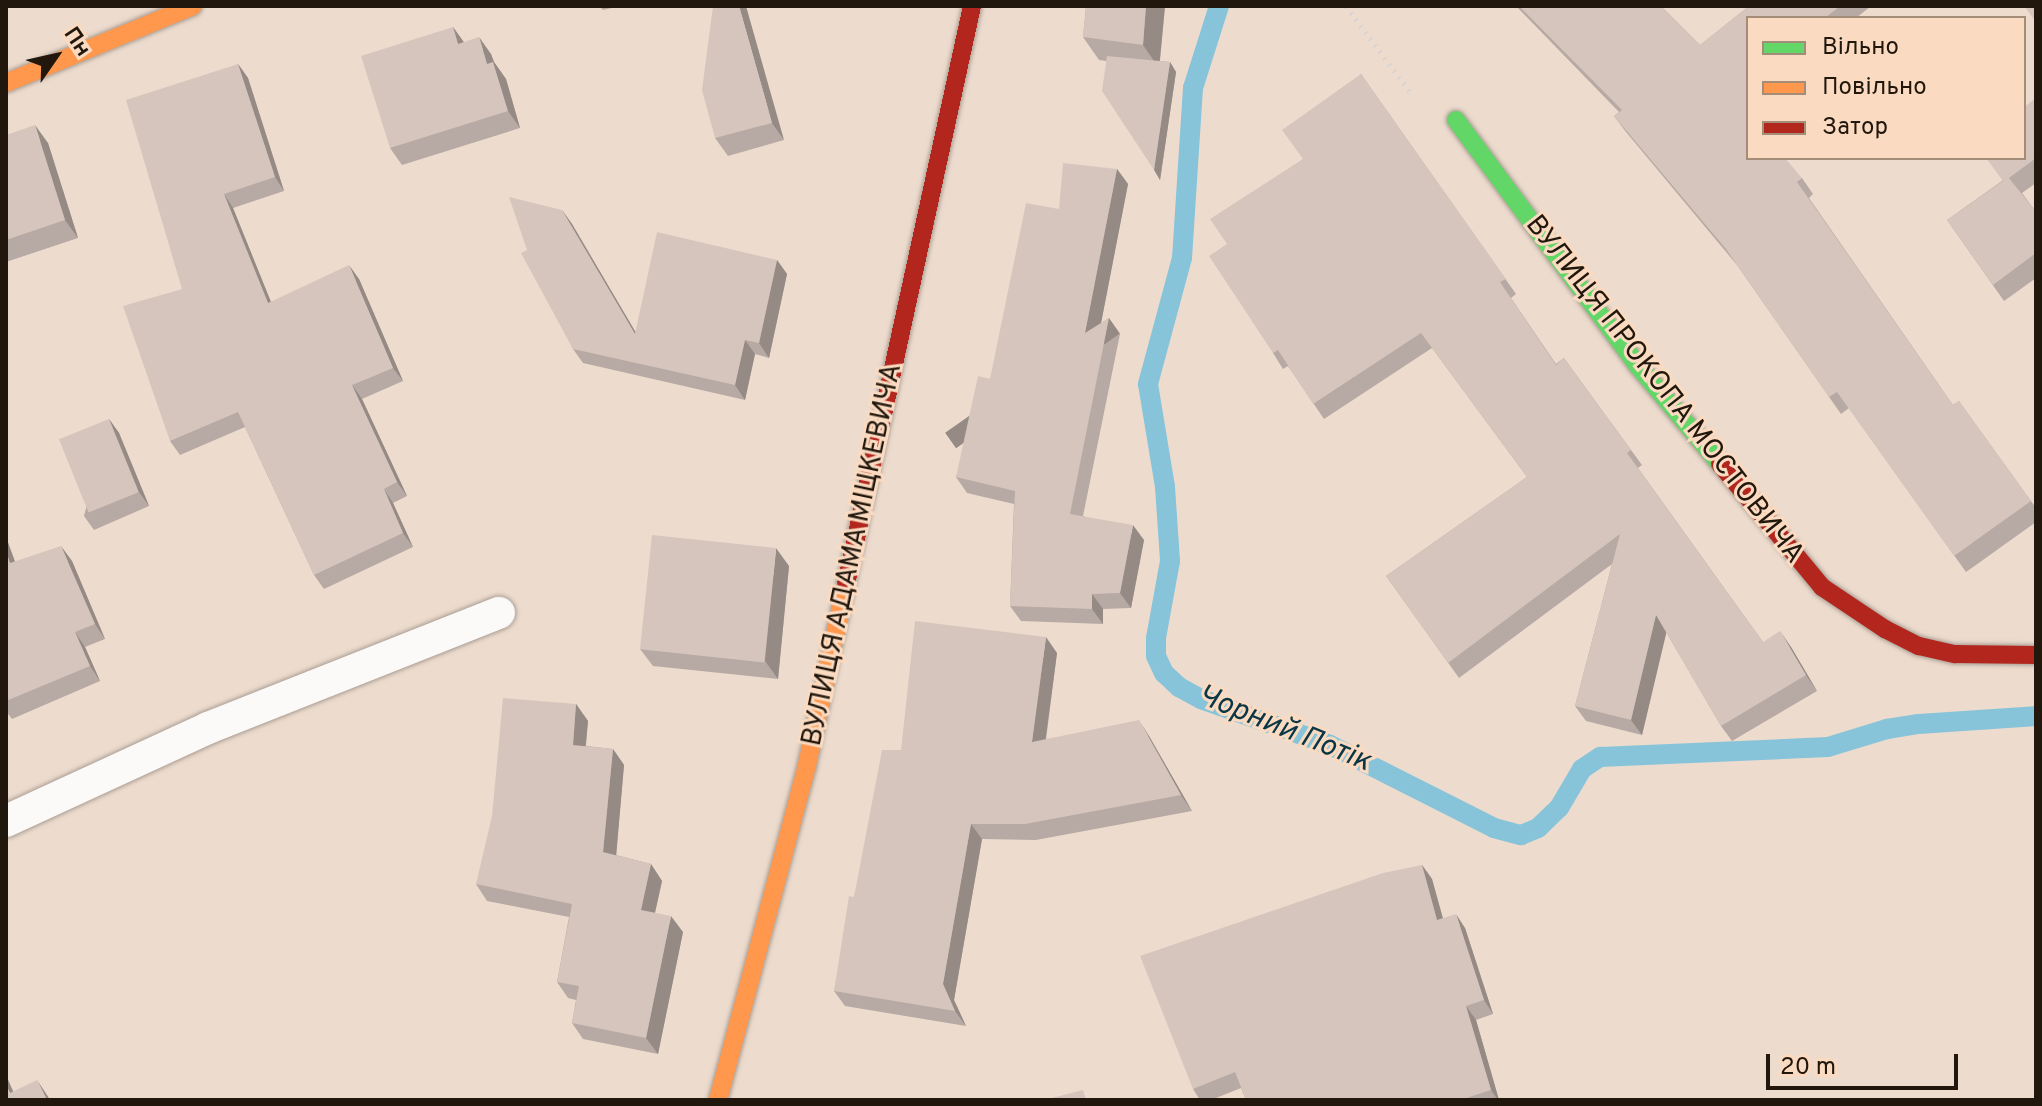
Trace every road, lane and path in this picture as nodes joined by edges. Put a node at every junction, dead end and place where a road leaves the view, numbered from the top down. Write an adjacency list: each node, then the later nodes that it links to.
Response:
1 (193, 6): 4 (street)
2 (972, 6): 9 (street, ВУЛИЦЯ АДАМА МІЦКЕВИЧА)
3 (1346, 6): 5 (path)
4 (6, 83)
5 (1456, 120): 7 (street, ВУЛИЦЯ ПРОКОПА МОСТОВИЧА)
6 (499, 613): 8 (lane)
7 (2036, 655)
8 (6, 821)
9 (718, 1100)

